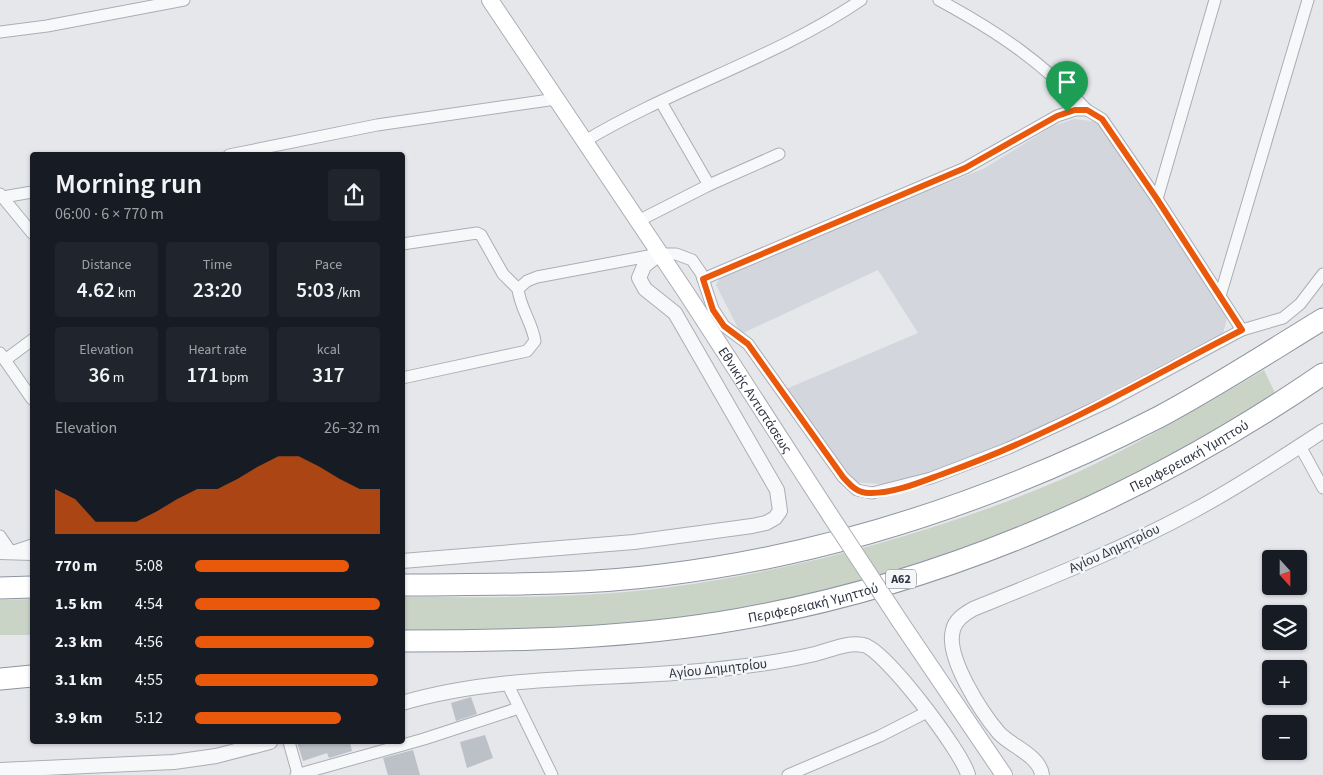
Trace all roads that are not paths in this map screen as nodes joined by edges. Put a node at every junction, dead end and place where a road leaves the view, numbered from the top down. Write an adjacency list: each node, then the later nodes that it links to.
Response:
1 (184, 0): 7 (street)
2 (490, 0): 8 (main road, Εθνικής Αντιστάσεως)
3 (861, 0): 9 (street)
4 (939, 0): 10 (street)
5 (1215, 0): 17 (street)
6 (1308, 0): 26 (street)
7 (0, 32)
8 (556, 99): 11 (main road, Εθνικής Αντιστάσεως); 12 (street)
9 (661, 102): 11 (street); 14 (street)
10 (1087, 110): 17 (street); 24 (street)
11 (585, 141): 19 (main road, Εθνικής Αντιστάσεως)
12 (244, 152)
13 (780, 154): 14 (street)
14 (708, 185): 19 (street)
15 (30, 192): 16 (street)
16 (4, 199): 18 (street); 20 (street)
17 (1157, 199): 26 (street)
18 (0, 214)
19 (638, 221): 22 (main road, Εθνικής Αντιστάσεως)
20 (30, 231)
21 (405, 244): 25 (street)
22 (659, 254): 24 (street); 25 (street); 43 (street); 61 (main road, Εθνικής Αντιστάσεως, bridge)
23 (1323, 274): 29 (street)
24 (703, 279): 29 (street)
25 (518, 289): 34 (street)
26 (1220, 296): 29 (street)
27 (1323, 309): 31 (highway)
28 (1323, 319): 31 (highway)
29 (1242, 330)
30 (30, 341): 32 (street)
31 (1267, 353): 44 (highway)
32 (3, 356): 35 (street)
33 (1323, 374): 47 (highway, Περιφερειακή Υμηττού / Α62)
34 (405, 377)
35 (30, 396)
36 (1323, 431): 37 (street, Αγίου Δημητρίου)
37 (1300, 446): 38 (street); 62 (street, Αγίου Δημητρίου)
38 (1323, 488)
39 (0, 536): 41 (street)
40 (30, 546): 41 (street)
41 (6, 552): 42 (street)
42 (30, 553)
43 (405, 560)
44 (405, 585)
45 (30, 587): 46 (highway)
46 (0, 588)
47 (405, 641)
48 (30, 676): 49 (highway)
49 (0, 679)
50 (507, 683): 51 (street, Αγίου Δημητρίου); 52 (street); 53 (street, Αγίου Δημητρίου)
51 (405, 702)
52 (519, 708): 57 (street); 58 (street)
53 (927, 712): 59 (street); 60 (street, Αγίου Δημητρίου)
54 (262, 744): 56 (street)
55 (289, 744): 57 (street)
56 (0, 770)
57 (297, 775)
58 (552, 775)
59 (788, 775)
60 (968, 775)
61 (1004, 775)
62 (1042, 775)

